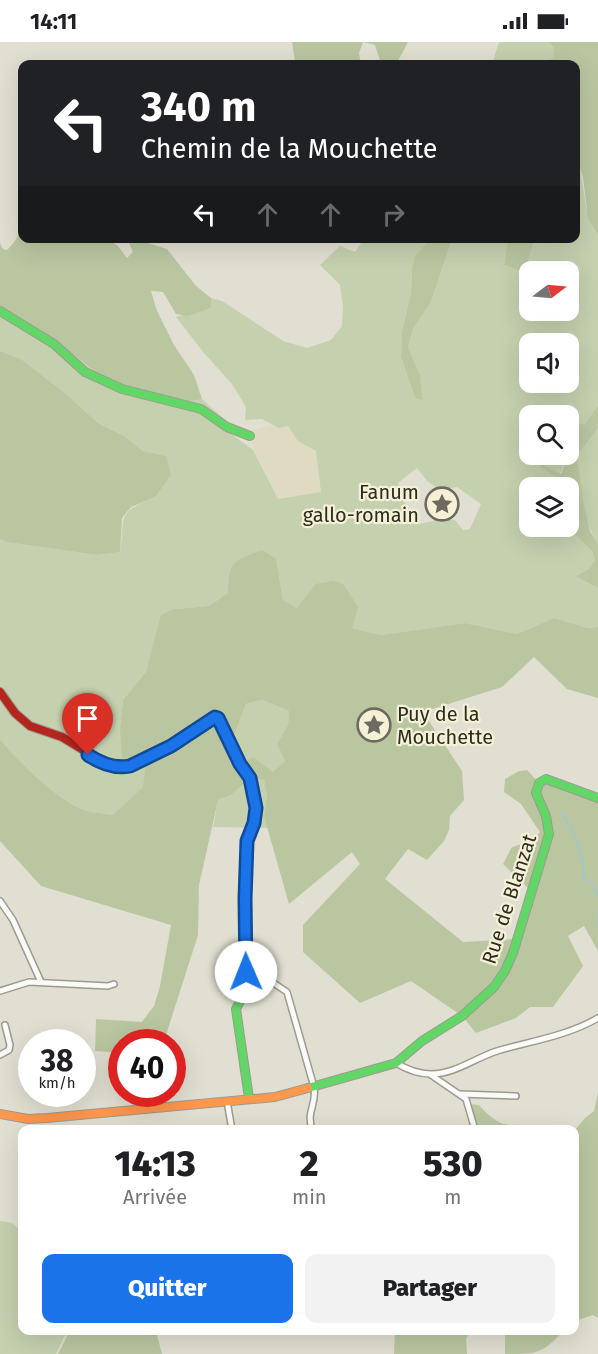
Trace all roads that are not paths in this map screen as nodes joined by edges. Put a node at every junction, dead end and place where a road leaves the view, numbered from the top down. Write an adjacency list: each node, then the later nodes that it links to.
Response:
1 (0, 311): 2 (street)
2 (250, 436)
3 (0, 692): 18 (street)
4 (598, 798): 13 (street, Rue de Blanzat)
5 (0, 901): 6 (street)
6 (41, 982): 8 (street); 9 (street)
7 (272, 982): 15 (street)
8 (114, 984)
9 (0, 991)
10 (598, 1018): 14 (street)
11 (5, 1025): 12 (street)
12 (0, 1055)
13 (396, 1063): 14 (street); 15 (street, Rue de Blanzat)
14 (429, 1074): 16 (street)
15 (314, 1087): 18 (street, Rue de Blanzat); 22 (street)
16 (460, 1094): 17 (street); 23 (street)
17 (516, 1096)
18 (249, 1098): 19 (street, Rue de Blanzat)
19 (227, 1101): 20 (street, Rue de Blanzat); 21 (street)
20 (0, 1114)
21 (231, 1125)
22 (310, 1125)
23 (474, 1125)

